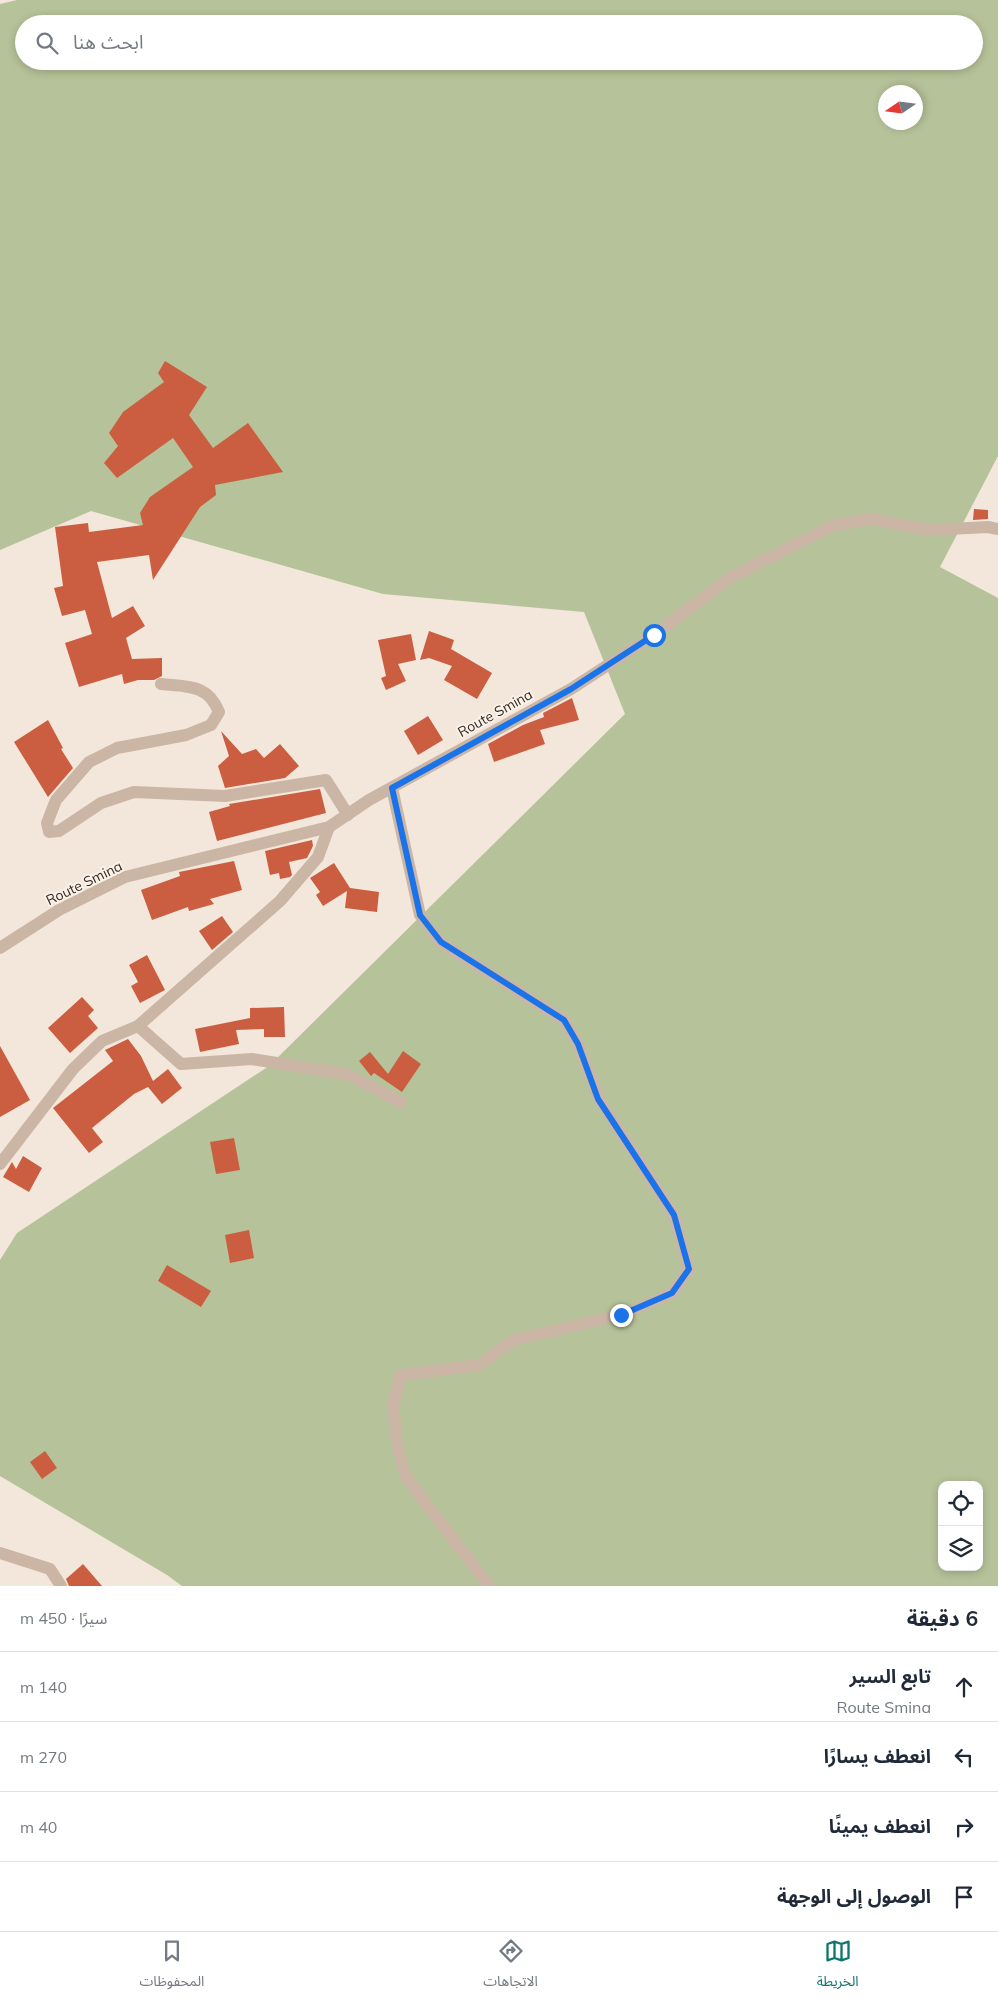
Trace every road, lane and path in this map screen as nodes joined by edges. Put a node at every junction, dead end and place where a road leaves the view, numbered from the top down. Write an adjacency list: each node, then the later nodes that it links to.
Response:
1 (998, 529): 3 (street, Route Smina)
2 (161, 684): 4 (street)
3 (392, 788): 4 (street, Route Smina); 12 (street)
4 (348, 815): 5 (street, Route Smina)
5 (330, 827): 6 (street, Route Smina); 7 (street)
6 (0, 948)
7 (138, 1026): 8 (street); 9 (street)
8 (401, 1102)
9 (0, 1164)
10 (0, 1553): 11 (street)
11 (61, 1586)
12 (490, 1586)

